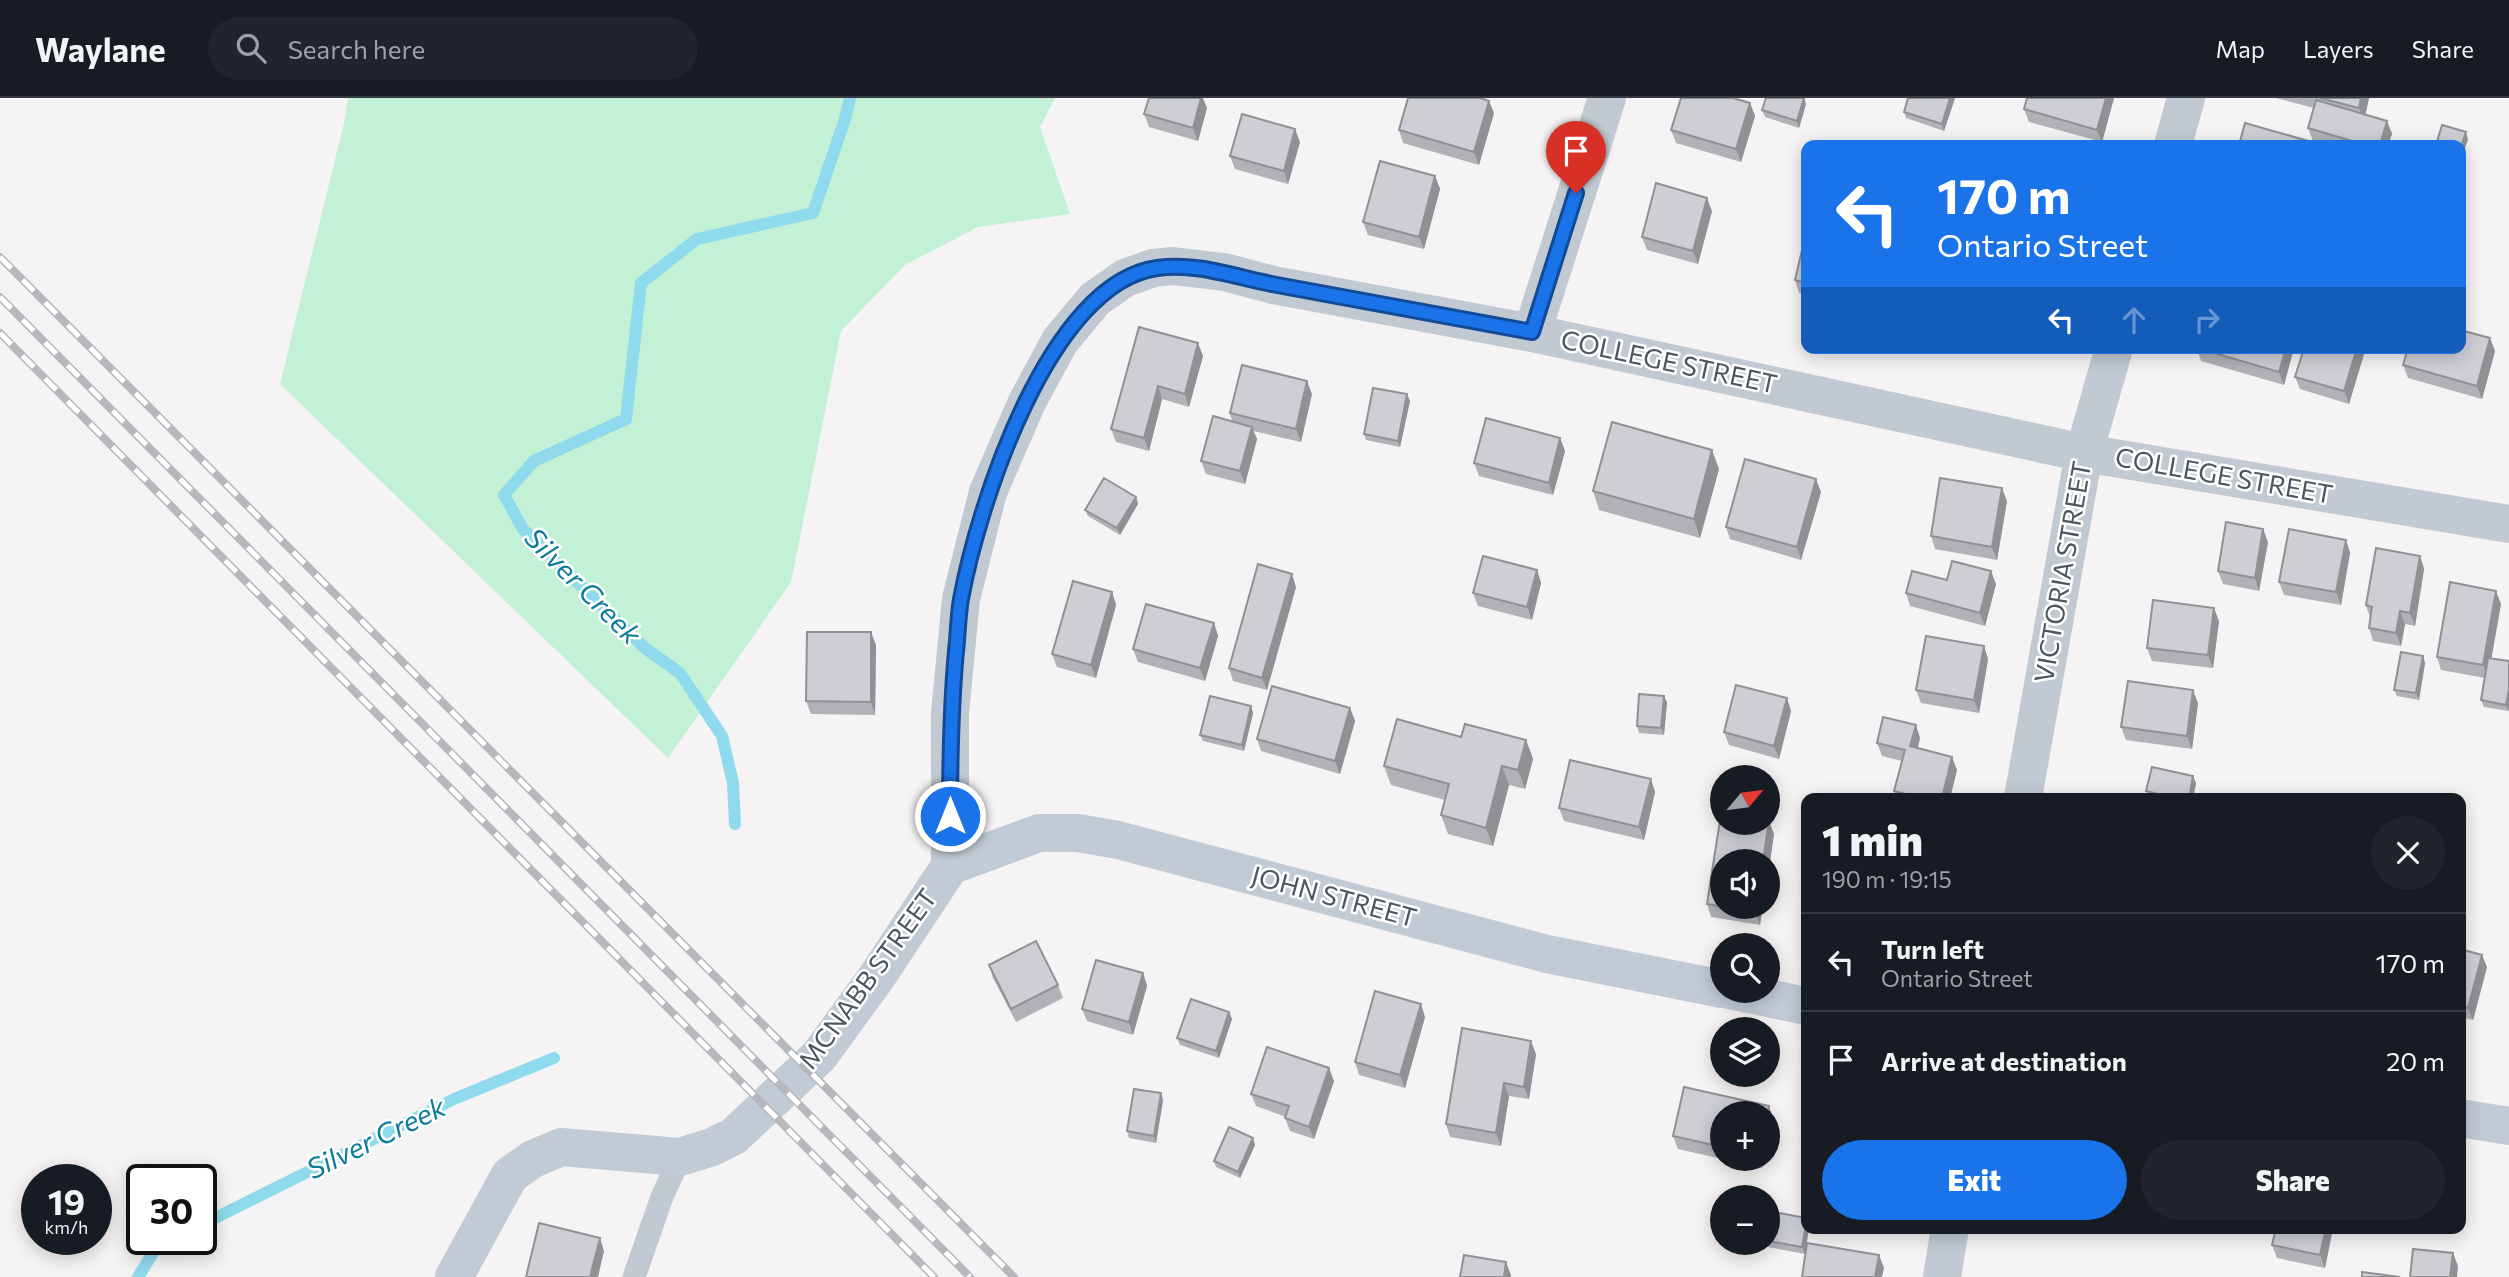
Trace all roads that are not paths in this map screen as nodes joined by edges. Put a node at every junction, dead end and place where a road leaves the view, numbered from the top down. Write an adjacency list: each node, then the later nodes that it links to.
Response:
1 (1607, 98): 4 (street)
2 (2186, 98): 3 (street)
3 (2174, 140)
4 (1532, 332): 6 (street, COLLEGE STREET); 9 (street, COLLEGE STREET)
5 (2112, 354): 6 (street, VICTORIA STREET)
6 (2084, 453): 7 (street, COLLEGE STREET); 8 (street, VICTORIA STREET)
7 (2509, 524)
8 (2024, 793)
9 (950, 866): 10 (street, JOHN STREET); 15 (street, MCNABB STREET)
10 (1710, 987)
11 (1780, 1001): 12 (street)
12 (1801, 1005)
13 (2466, 1119): 14 (street)
14 (2509, 1126)
15 (680, 1157): 17 (street, MCNABB STREET); 18 (lane)
16 (1949, 1234): 19 (street)
17 (454, 1277)
18 (634, 1277)
19 (1942, 1277)

